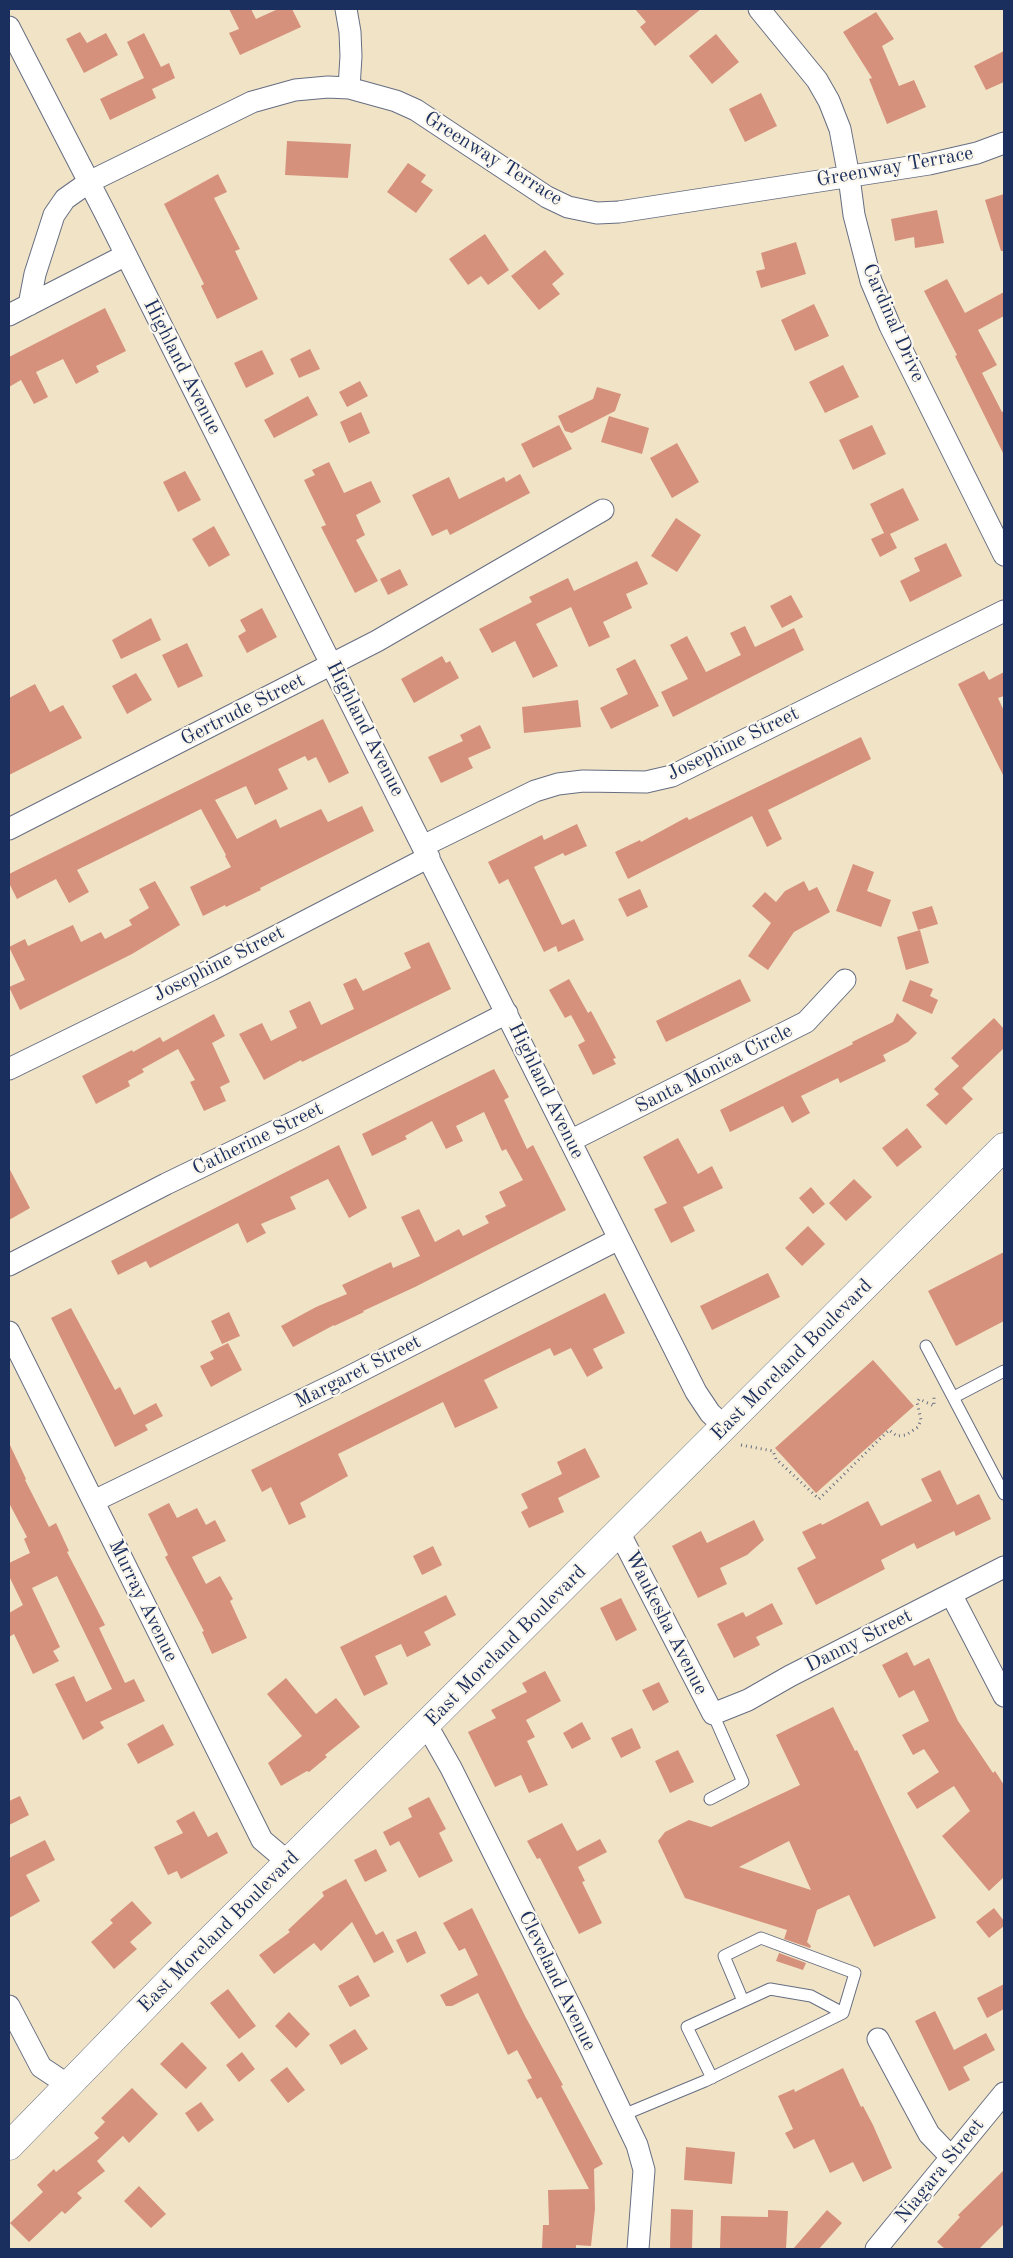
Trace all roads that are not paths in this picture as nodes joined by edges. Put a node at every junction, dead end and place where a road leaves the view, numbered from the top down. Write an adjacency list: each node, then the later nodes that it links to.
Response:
1 (346, 9): 4 (street)
2 (760, 9): 6 (street, Cardinal Drive)
3 (9, 28): 7 (street, Highland Avenue)
4 (349, 88): 6 (street, Greenway Terrace); 7 (street, Greenway Terrace)
5 (1004, 143): 6 (street, Greenway Terrace)
6 (849, 177): 12 (street, Cardinal Drive)
7 (89, 182): 8 (street, Highland Avenue); 9 (street, Greenway Terrace)
8 (126, 255): 9 (street); 14 (street, Highland Avenue)
9 (29, 305): 10 (street)
10 (9, 315)
11 (603, 510): 14 (street, Gertrude Street)
12 (1004, 555)
13 (1004, 611): 16 (street, Josephine Street)
14 (332, 665): 15 (street, Gertrude Street); 16 (street, Highland Avenue)
15 (9, 829)
16 (426, 851): 18 (street, Highland Avenue); 19 (street, Josephine Street)
17 (845, 980): 20 (street, Santa Monica Circle)
18 (507, 1013): 20 (street, Highland Avenue); 23 (street, Catherine Street)
19 (9, 1069)
20 (570, 1141): 22 (street, Highland Avenue)
21 (1004, 1147): 28 (main road, East Moreland Boulevard)
22 (619, 1239): 28 (street, Highland Avenue); 30 (street, Margaret Street)
23 (9, 1265)
24 (9, 1332): 30 (street, Murray Avenue)
25 (926, 1346): 27 (lane)
26 (1004, 1372): 27 (lane)
27 (954, 1397): 29 (lane)
28 (733, 1436): 31 (main road, East Moreland Boulevard)
29 (1004, 1494)
30 (94, 1501): 38 (street, Murray Avenue)
31 (619, 1532): 35 (street, Waukesha Avenue); 36 (main road, East Moreland Boulevard)
32 (1004, 1567): 33 (street, Danny Street)
33 (951, 1594): 34 (street); 35 (street, Danny Street)
34 (1004, 1696)
35 (713, 1714): 37 (lane)
36 (426, 1724): 38 (main road, East Moreland Boulevard); 46 (street, Cleveland Avenue)
37 (710, 1799)
38 (288, 1862): 44 (main road, East Moreland Boulevard)
39 (743, 2001): 41 (lane); 41 (lane); 43 (lane)
40 (9, 2006): 44 (street)
41 (843, 2013): 43 (lane)
42 (878, 2039): 48 (street)
43 (712, 2078): 46 (lane)
44 (68, 2085): 47 (main road, East Moreland Boulevard)
45 (1004, 2093): 48 (street, Niagara Street)
46 (623, 2115): 50 (street, Cleveland Avenue)
47 (9, 2146)
48 (951, 2157): 49 (street, Niagara Street)
49 (881, 2247)
50 (638, 2249)

